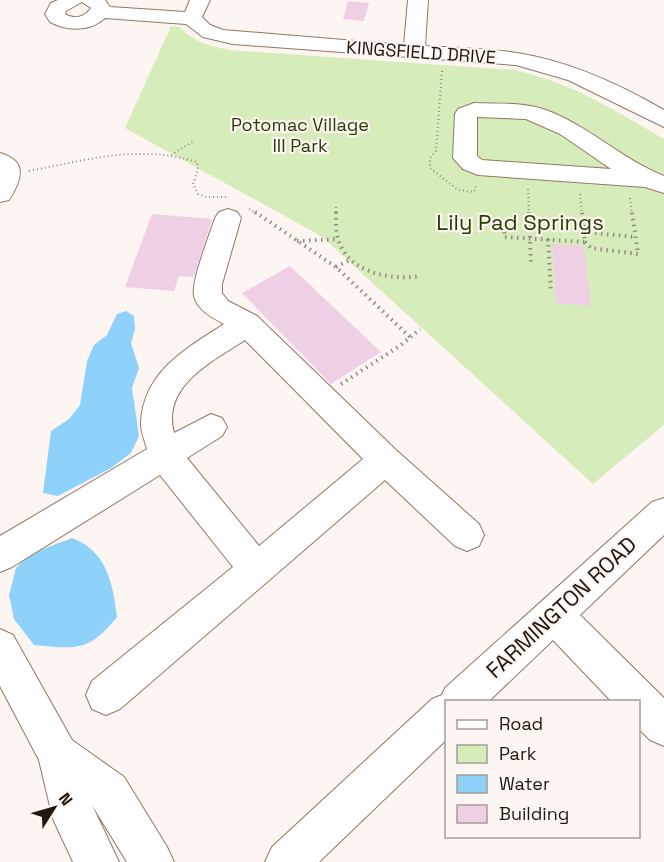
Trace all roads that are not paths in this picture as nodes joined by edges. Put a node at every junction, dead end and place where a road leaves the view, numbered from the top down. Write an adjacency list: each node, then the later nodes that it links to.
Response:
1 (74, 0): 3 (street)
2 (418, 0): 5 (street)
3 (95, 6): 4 (street)
4 (196, 9): 5 (street, KINGSFIELD DRIVE)
5 (414, 50): 8 (street, KINGSFIELD DRIVE)
6 (445, 108): 7 (street)
7 (474, 110): 10 (street); 10 (street)
8 (664, 120)
9 (0, 161): 11 (street)
10 (646, 187)
11 (0, 194)
12 (228, 218): 13 (street)
13 (247, 324): 15 (street); 16 (street)
14 (211, 427): 15 (street)
15 (165, 456): 19 (street); 20 (street)
16 (385, 460): 18 (street); 20 (street)
17 (664, 513): 21 (street, FARMINGTON ROAD)
18 (466, 535)
19 (0, 555)
20 (257, 570): 23 (street)
21 (553, 614): 24 (street, FARMINGTON ROAD); 25 (street)
22 (0, 648): 29 (street)
23 (106, 695)
24 (461, 700)
25 (638, 700)
26 (640, 702): 28 (street)
27 (445, 715): 32 (street)
28 (664, 726)
29 (58, 754): 30 (street); 31 (street)
30 (97, 862)
31 (152, 862)
32 (287, 862)

